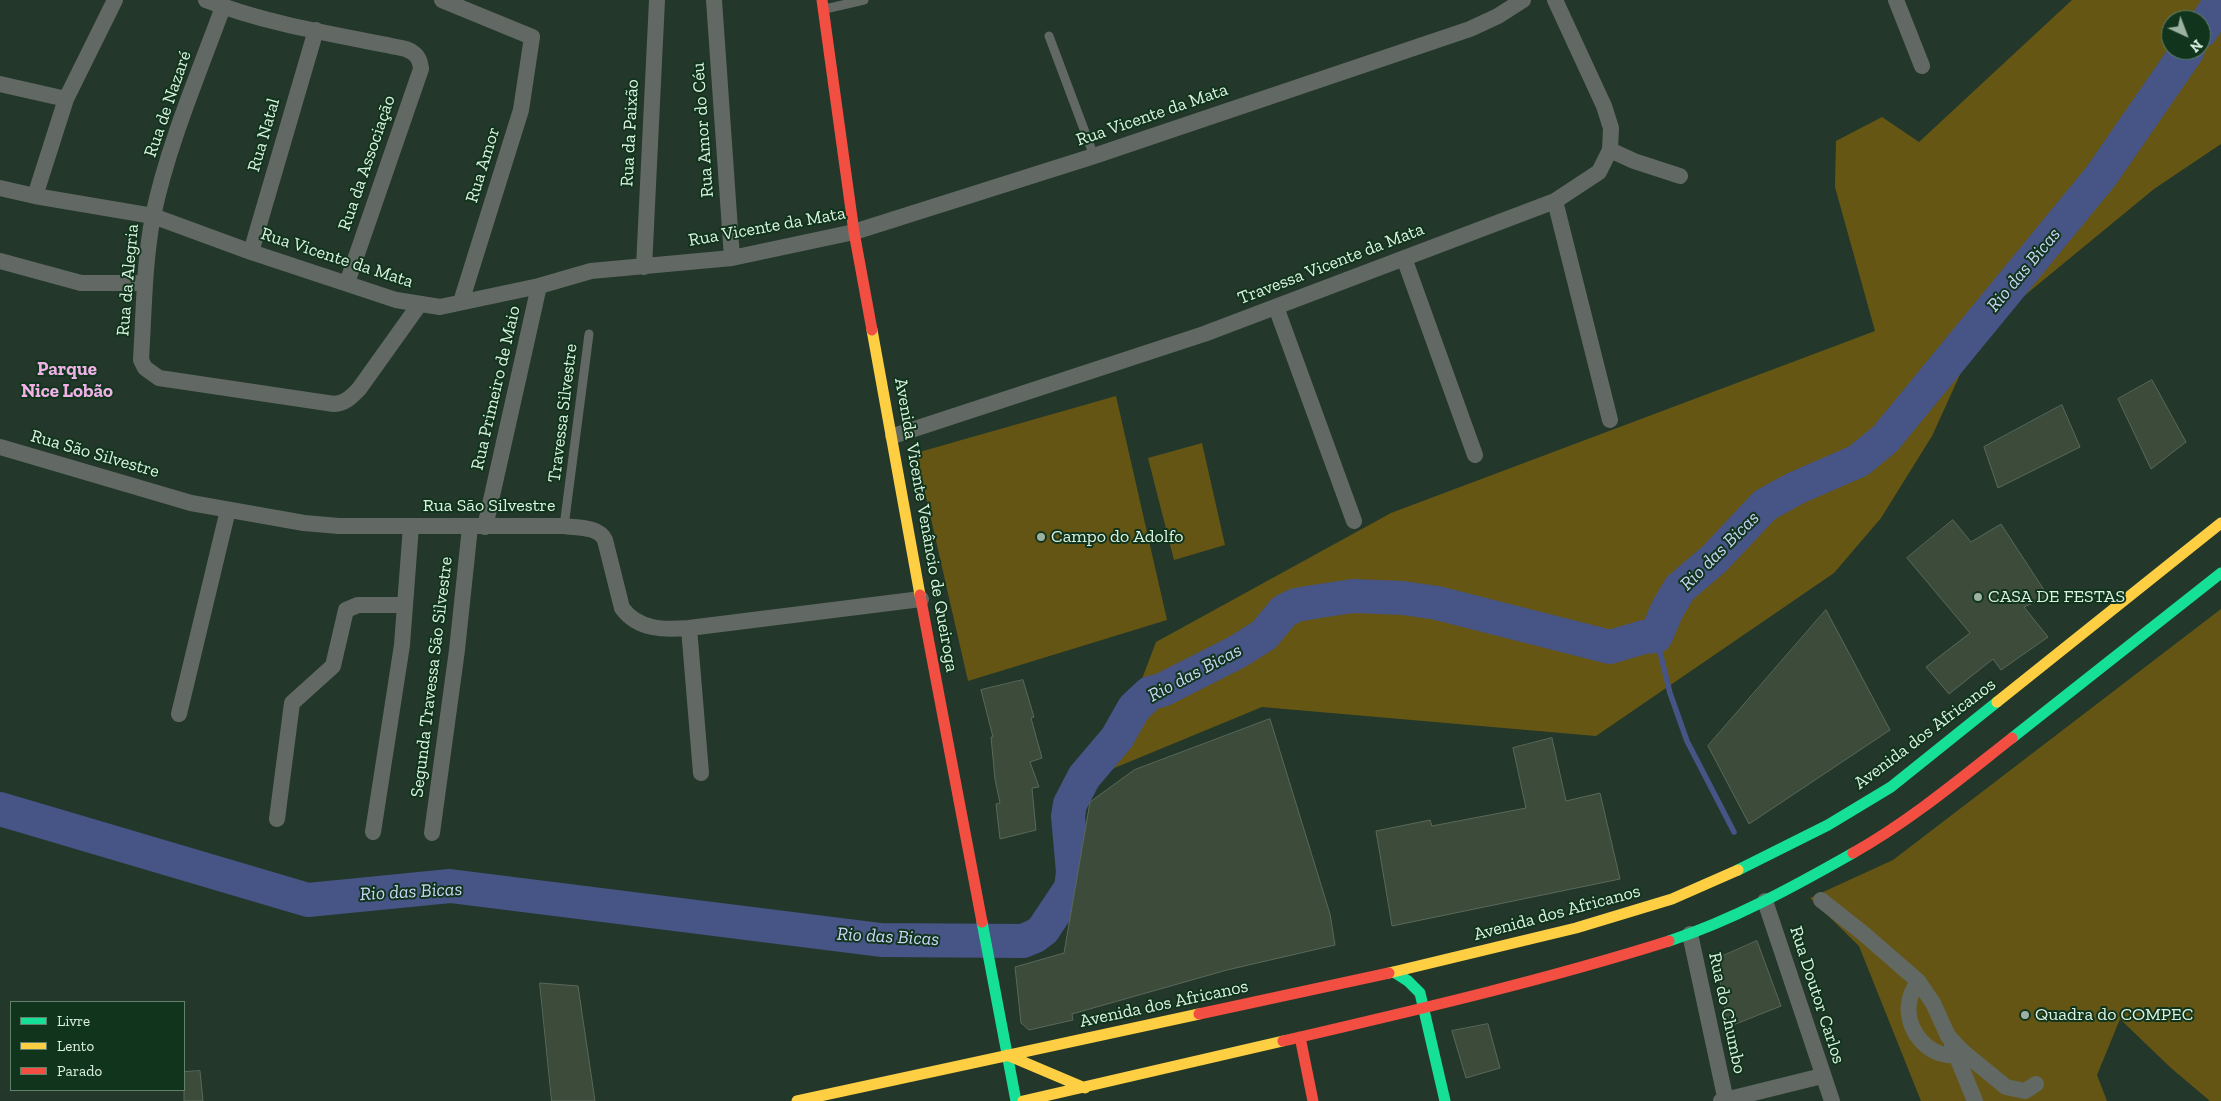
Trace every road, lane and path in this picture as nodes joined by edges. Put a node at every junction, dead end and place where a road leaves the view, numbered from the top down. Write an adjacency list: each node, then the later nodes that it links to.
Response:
1 (115, 0): 16 (street)
2 (206, 0): 11 (street)
3 (442, 0): 33 (street, Rua Amor)
4 (657, 0): 29 (street, Rua da Paixão)
5 (714, 0): 26 (street, Rua Amor do Céu)
6 (864, 0): 10 (lane)
7 (1523, 0): 18 (street, Rua Vicente da Mata)
8 (1555, 0): 17 (street, Travessa Vicente da Mata)
9 (1896, 0): 14 (street)
10 (822, 5): 24 (main road, Avenida Vicente Venâncio de Queiroga)
11 (223, 7): 12 (street); 23 (street, Rua de Nazaré)
12 (316, 30): 25 (street, Rua Natal); 31 (street, Rua da Associação)
13 (1049, 36): 18 (lane)
14 (1922, 66)
15 (0, 84): 16 (street)
16 (66, 99): 21 (street)
17 (1610, 150): 19 (street); 22 (street, Travessa Vicente da Mata)
18 (1094, 156): 24 (street, Rua Vicente da Mata)
19 (1680, 176)
20 (0, 188): 21 (street, Rua Vicente da Mata)
21 (35, 196): 23 (street, Rua Vicente da Mata)
22 (1555, 201): 27 (street, Travessa Vicente da Mata); 37 (street)
23 (153, 216): 25 (street, Rua Vicente da Mata); 30 (street, Rua da Alegria)
24 (854, 232): 26 (street, Rua Vicente da Mata); 38 (main road, Avenida Vicente Venâncio de Queiroga)
25 (251, 252): 31 (street, Rua Vicente da Mata)
26 (732, 258): 29 (street, Rua Vicente da Mata)
27 (1404, 258): 35 (street, Travessa Vicente da Mata); 40 (street)
28 (0, 261): 30 (street)
29 (644, 267): 32 (street, Rua Vicente da Mata)
30 (145, 283): 34 (street, Rua da Alegria)
31 (347, 283): 34 (street, Rua Vicente da Mata)
32 (539, 286): 33 (street, Rua Vicente da Mata); 46 (street, Rua Primeiro de Maio)
33 (461, 302): 34 (street, Rua Vicente da Mata)
34 (419, 305)
35 (1276, 307): 38 (street, Travessa Vicente da Mata); 42 (street)
36 (589, 334): 45 (lane, Travessa Silvestre)
37 (1610, 420)
38 (893, 436): 48 (main road, Avenida Vicente Venâncio de Queiroga)
39 (0, 447): 41 (street, Rua São Silvestre)
40 (1475, 455)
41 (228, 510): 44 (street, Rua São Silvestre); 51 (street)
42 (1354, 520)
43 (2221, 523): 59 (main road, Avenida dos Africanos)
44 (411, 526): 46 (street, Rua São Silvestre); 49 (street)
45 (564, 526): 46 (street, Rua São Silvestre); 50 (street, Rua São Silvestre)
46 (478, 527): 55 (street, Segunda Travessa São Silvestre)
47 (2221, 573): 57 (main road)
48 (921, 599): 50 (street, Rua São Silvestre); 64 (main road, Avenida Vicente Venâncio de Queiroga)
49 (405, 606): 53 (street); 54 (street)
50 (689, 628): 52 (street)
51 (179, 714)
52 (701, 773)
53 (277, 819)
54 (373, 832)
55 (432, 833)
56 (1822, 900): 60 (street)
57 (1765, 901): 58 (main road); 66 (street, Rua Doutor Carlos)
58 (1690, 934): 61 (main road); 74 (street, Rua do Chumbo)
59 (1394, 972): 61 (main road); 64 (main road, Avenida dos Africanos)
60 (1918, 981): 62 (street); 65 (street)
61 (1425, 1008): 63 (main road); 73 (main road)
62 (1948, 1036): 65 (street); 68 (street)
63 (1300, 1037): 67 (main road); 72 (main road)
64 (1007, 1055): 67 (main road); 69 (main road, Avenida dos Africanos); 70 (main road, Avenida Vicente Venâncio de Queiroga)
65 (1955, 1055): 76 (street)
66 (1822, 1076): 74 (street); 75 (street, Rua Doutor Carlos)
67 (1085, 1088): 71 (main road)
68 (2032, 1092)
69 (798, 1101)
70 (1016, 1101)
71 (1023, 1101)
72 (1313, 1101)
73 (1445, 1101)
74 (1724, 1101)
75 (1832, 1101)
76 (1974, 1101)

